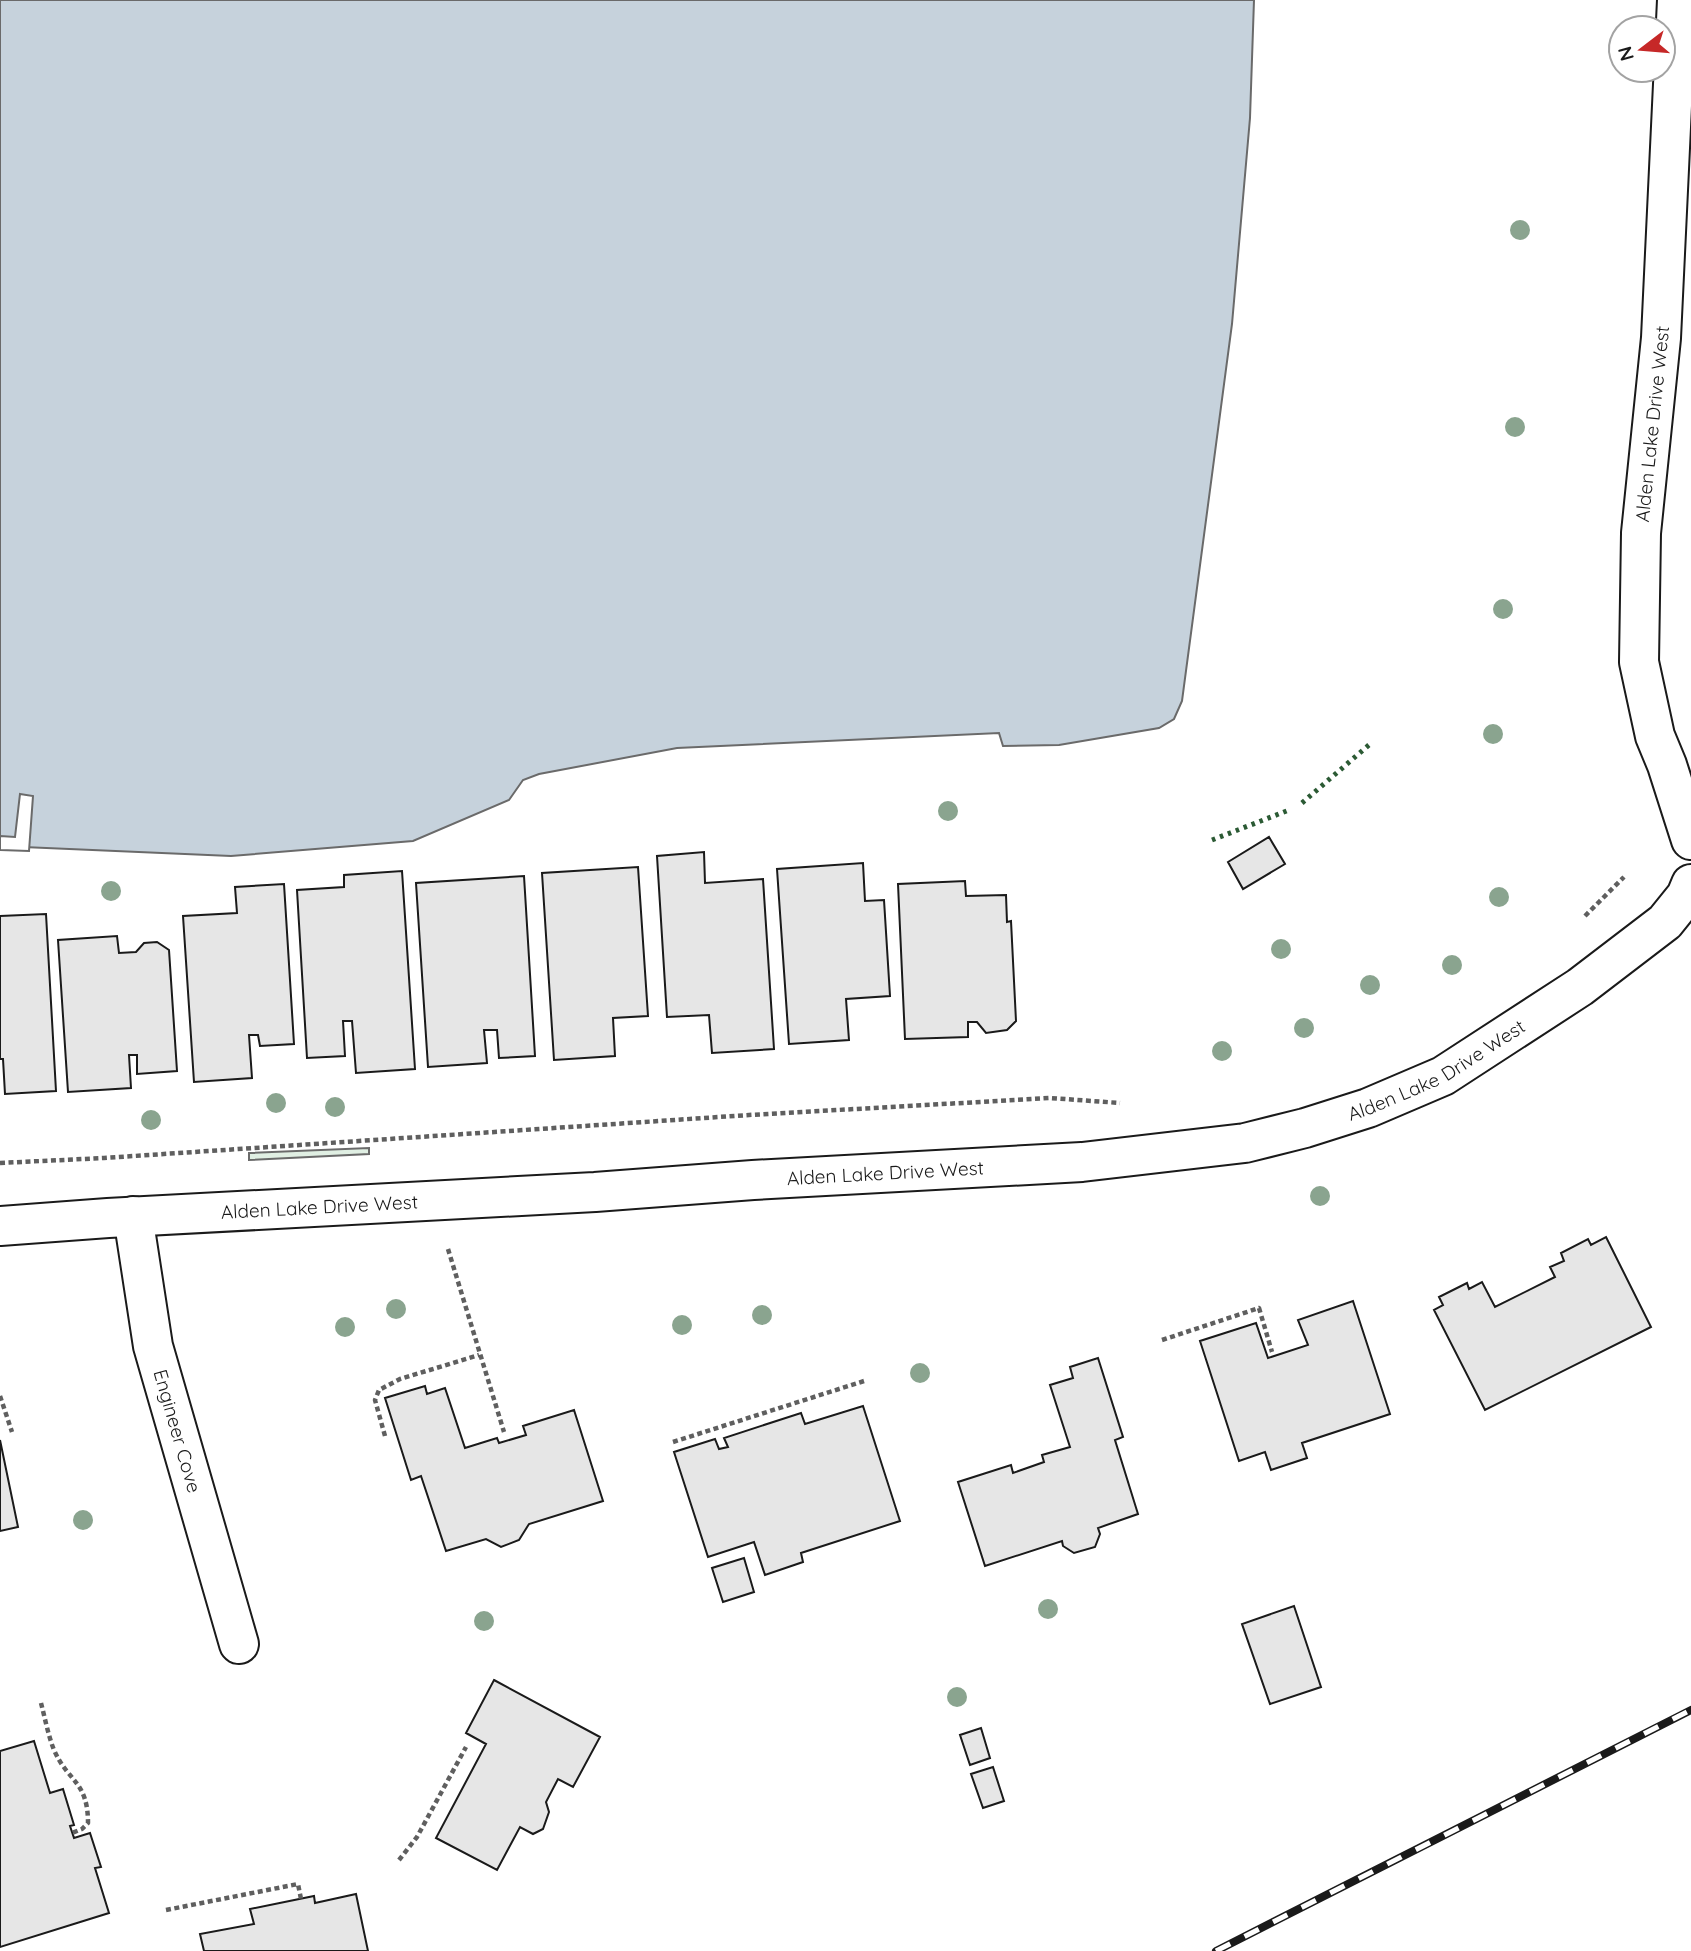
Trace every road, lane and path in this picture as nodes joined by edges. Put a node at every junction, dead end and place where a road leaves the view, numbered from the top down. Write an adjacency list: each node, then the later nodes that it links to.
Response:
1 (1677, 0): 2 (street, Alden Lake Drive West)
2 (1691, 840)
3 (1624, 877): 5 (path)
4 (1691, 884): 8 (street, Alden Lake Drive West)
5 (1579, 922)
6 (1130, 1104): 7 (path)
7 (0, 1163)
8 (439, 1200): 9 (street, Alden Lake Drive West); 13 (path)
9 (133, 1216): 10 (street, Alden Lake Drive West); 20 (street, Engineer Cove)
10 (0, 1226)
11 (1162, 1340): 12 (path)
12 (1272, 1352)
13 (479, 1355): 17 (path); 18 (path)
14 (864, 1381): 19 (path)
15 (0, 1396): 16 (path)
16 (12, 1432)
17 (504, 1432)
18 (386, 1436)
19 (673, 1442)
20 (239, 1644)
21 (41, 1703): 23 (path)
22 (466, 1747): 24 (path)
23 (72, 1833)
24 (399, 1860)
25 (301, 1899): 26 (path)
26 (166, 1910)

